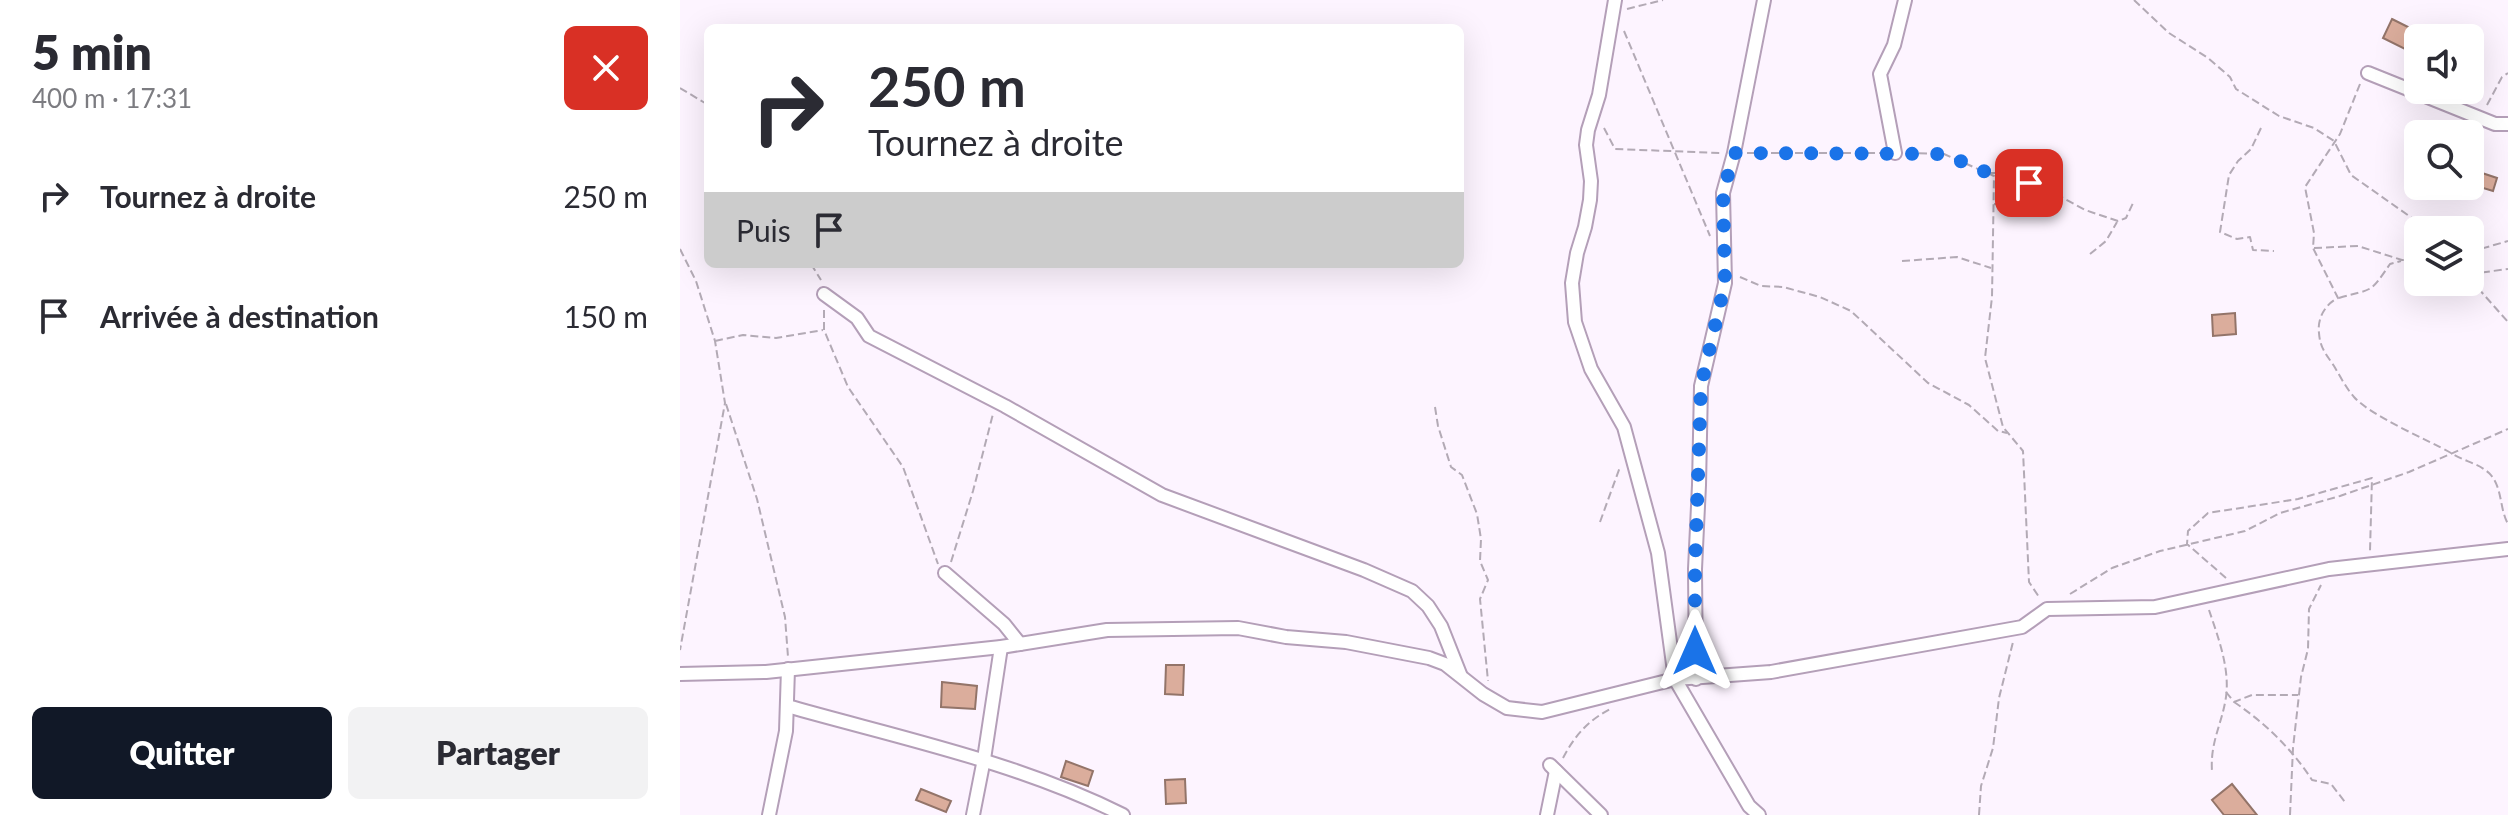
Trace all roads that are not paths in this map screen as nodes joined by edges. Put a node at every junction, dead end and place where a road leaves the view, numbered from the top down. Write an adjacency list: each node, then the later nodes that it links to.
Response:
1 (1764, 0): 16 (street)
2 (1905, 0): 6 (street)
3 (1615, 4): 15 (street)
4 (2368, 73): 5 (street)
5 (2508, 124)
6 (1895, 153)
7 (824, 294): 14 (street)
8 (2508, 549): 16 (street)
9 (945, 573): 10 (street)
10 (1020, 644): 11 (street); 14 (street)
11 (1001, 647): 12 (street); 18 (street)
12 (788, 669): 13 (street); 17 (street)
13 (680, 674)
14 (1460, 674): 15 (street)
15 (1675, 679): 16 (street); 24 (street)
16 (1696, 679)
17 (787, 706): 18 (street); 19 (street)
18 (984, 759): 20 (street); 21 (street)
19 (769, 815)
20 (973, 815)
21 (1123, 815)
22 (1547, 815): 23 (street)
23 (1601, 815)
24 (1759, 815)

